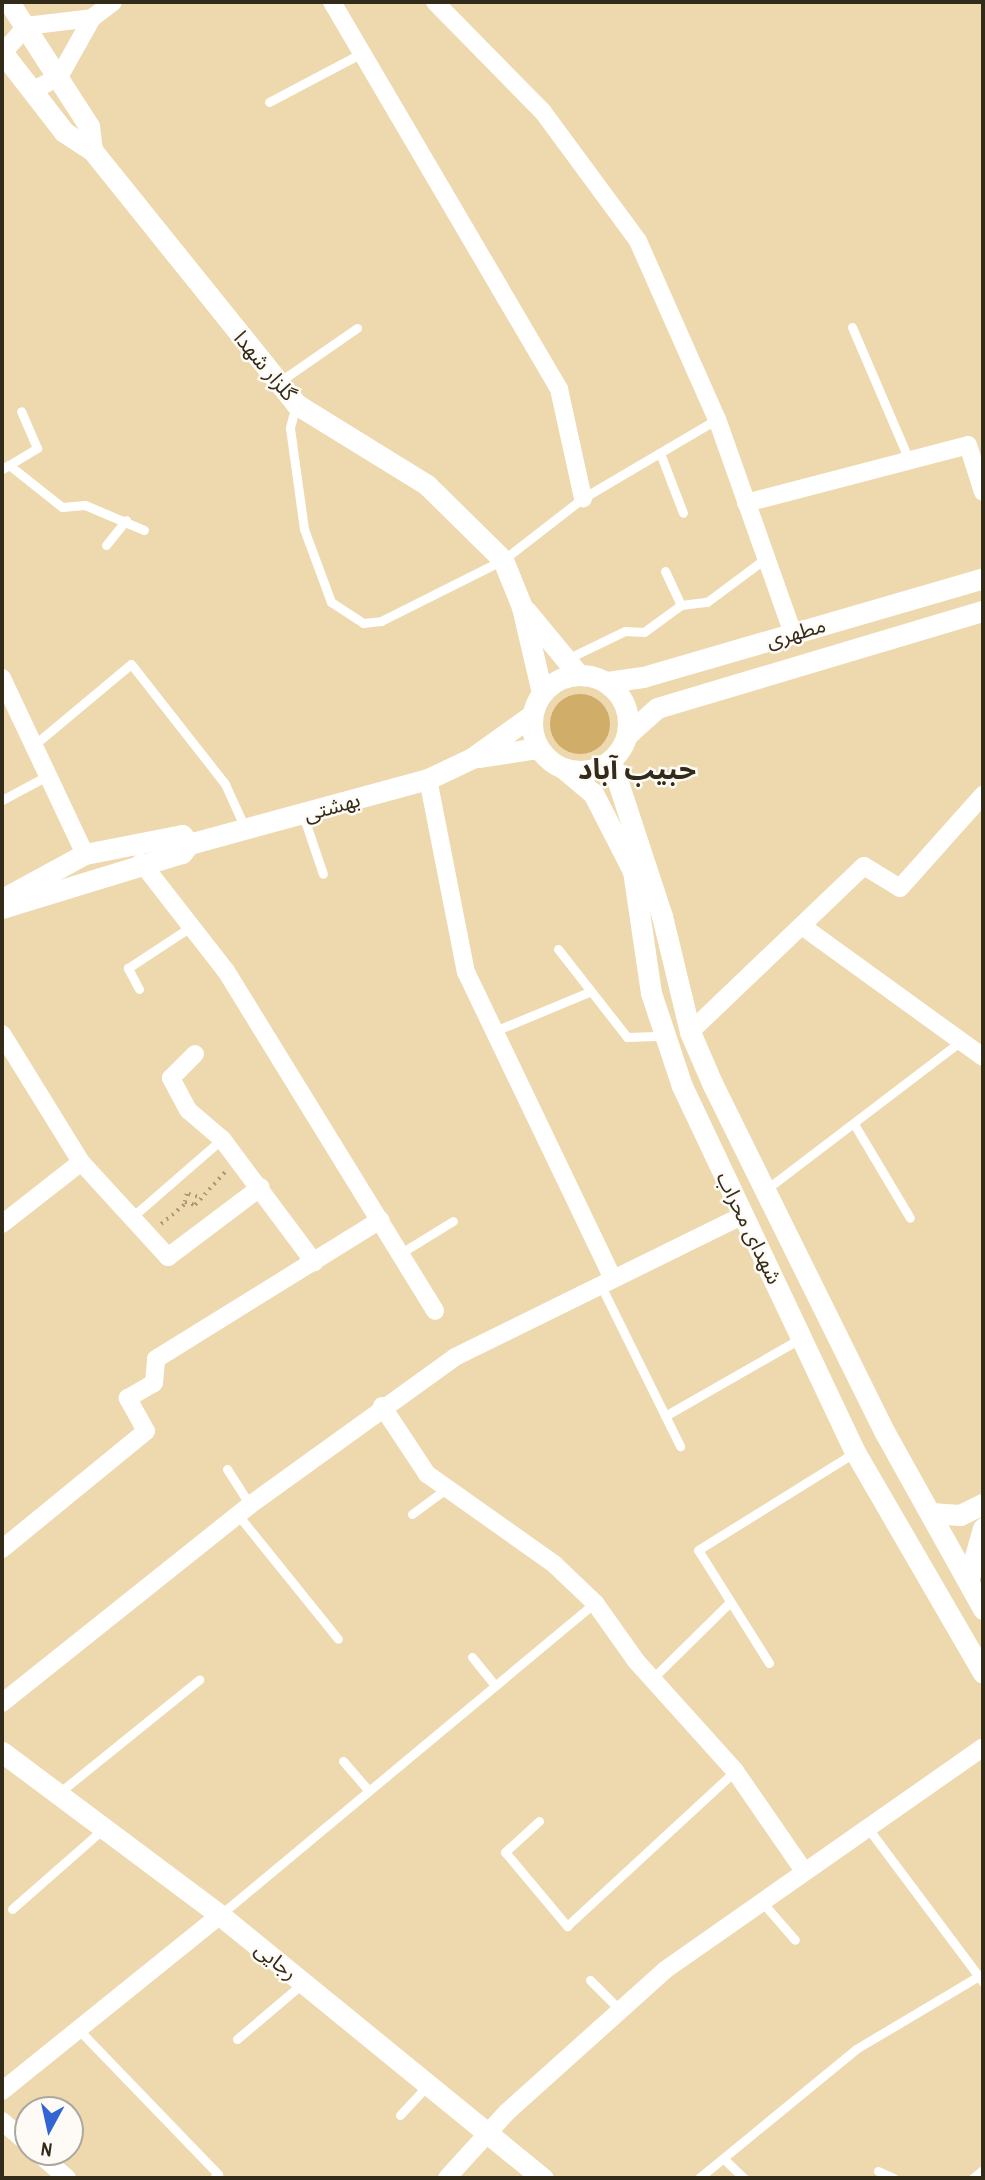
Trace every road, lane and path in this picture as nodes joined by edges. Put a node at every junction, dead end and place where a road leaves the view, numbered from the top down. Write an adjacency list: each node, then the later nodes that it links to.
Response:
1 (9, 2): 6 (street, گلزار شهدا)
2 (113, 2): 5 (street)
3 (332, 2): 8 (street)
4 (435, 2): 18 (street)
5 (92, 18): 6 (street); 9 (street)
6 (26, 26): 7 (street); 9 (street, گلزار شهدا)
7 (2, 53): 10 (street, گلزار شهدا)
8 (362, 53): 11 (lane); 23 (street)
9 (59, 77): 10 (street); 12 (street, گلزار شهدا)
10 (32, 91): 12 (street, گلزار شهدا)
11 (269, 102)
12 (92, 150): 15 (street, گلزار شهدا)
13 (852, 327): 20 (lane)
14 (357, 328): 15 (lane)
15 (278, 383): 16 (street, گلزار شهدا)
16 (296, 404): 30 (street, گلزار شهدا); 30 (lane)
17 (21, 411): 21 (lane)
18 (717, 419): 19 (lane); 24 (street)
19 (660, 453): 23 (lane); 25 (lane)
20 (909, 460): 22 (street); 24 (street)
21 (5, 468): 26 (lane)
22 (983, 492)
23 (583, 498): 30 (lane)
24 (746, 503): 29 (street)
25 (683, 513)
26 (127, 520): 27 (lane); 28 (lane)
27 (144, 530)
28 (106, 545)
29 (766, 558): 33 (lane); 36 (street)
30 (503, 560): 34 (street, گلزار شهدا)
31 (665, 571): 33 (lane)
32 (983, 578): 36 (street, مطهری)
33 (681, 606): 37 (lane)
34 (523, 607): 37 (street); 41 (street)
35 (983, 611): 42 (street, مطهری)
36 (793, 634): 38 (street, مطهری)
37 (572, 667): 40 (street); 41 (street)
38 (676, 668): 40 (street, مطهری); 42 (street)
39 (2, 678): 45 (street)
40 (607, 682): 44 (street)
41 (542, 693): 43 (street)
42 (688, 698): 44 (street, مطهری)
43 (532, 715): 46 (street); 47 (street)
44 (627, 736): 48 (street)
45 (34, 745): 50 (street); 55 (lane)
46 (538, 748): 47 (street); 49 (street)
47 (472, 758): 51 (street, بهشتی)
48 (611, 761): 49 (street); 67 (street, شهدای محراب)
49 (564, 769): 69 (street, شهدای محراب)
50 (47, 776): 53 (lane); 57 (street)
51 (428, 779): 54 (street, بهشتی); 70 (street)
52 (983, 795): 64 (street)
53 (2, 800)
54 (303, 815): 55 (street, بهشتی); 59 (lane)
55 (246, 830): 56 (street, بهشتی)
56 (189, 844): 57 (street, بهشتی); 58 (street, بهشتی)
57 (85, 853): 60 (street); 61 (street, بهشتی)
58 (141, 862): 60 (street, بهشتی); 63 (street)
59 (323, 874)
60 (94, 875): 62 (street, بهشتی)
61 (2, 899)
62 (2, 908)
63 (192, 926): 66 (lane); 88 (street)
64 (802, 926): 71 (street); 74 (street)
65 (558, 949): 68 (lane)
66 (139, 989)
67 (678, 990): 69 (street); 71 (street, شهدای محراب)
68 (589, 992): 70 (lane); 73 (lane)
69 (651, 993): 73 (street, شهدای محراب)
70 (495, 1031): 94 (street)
71 (690, 1032): 82 (street, شهدای محراب)
72 (2, 1034): 80 (street)
73 (663, 1036): 85 (street, شهدای محراب)
74 (961, 1041): 76 (street); 77 (lane)
75 (195, 1054): 78 (street)
76 (983, 1057)
77 (853, 1124): 82 (lane); 86 (lane)
78 (222, 1139): 79 (street); 87 (lane)
79 (239, 1160): 81 (street); 83 (path)
80 (81, 1162): 87 (street); 90 (street)
81 (261, 1187): 91 (street); 93 (street)
82 (768, 1188): 97 (street, شهدای محراب)
83 (197, 1197): 84 (path); 84 (path)
84 (186, 1203): 91 (path)
85 (742, 1216): 94 (street); 96 (street, شهدای محراب)
86 (910, 1218)
87 (129, 1220): 91 (street)
88 (380, 1220): 92 (street); 93 (street)
89 (453, 1221): 92 (lane)
90 (2, 1224)
91 (145, 1237)
92 (401, 1253): 95 (street)
93 (314, 1262): 110 (street)
94 (606, 1281): 99 (street); 100 (lane)
95 (435, 1311)
96 (802, 1337): 98 (street, شهدای محراب); 100 (lane)
97 (867, 1390): 98 (street); 107 (street, شهدای محراب)
98 (831, 1404): 102 (street, شهدای محراب)
99 (382, 1405): 104 (street); 106 (street)
100 (665, 1416): 101 (lane)
101 (680, 1446)
102 (855, 1452): 112 (lane); 118 (street, شهدای محراب)
103 (227, 1469): 106 (lane)
104 (447, 1488): 108 (lane); 113 (street)
105 (983, 1504): 107 (street)
106 (244, 1510): 115 (lane); 122 (street)
107 (930, 1513): 111 (street, شهدای محراب)
108 (412, 1514)
109 (983, 1528): 111 (street)
110 (2, 1549)
111 (968, 1581): 114 (street, شهدای محراب)
112 (730, 1602): 117 (lane); 119 (lane)
113 (594, 1603): 119 (street); 121 (lane)
114 (983, 1609)
115 (338, 1639)
116 (472, 1657): 121 (lane)
117 (769, 1663)
118 (983, 1673)
119 (652, 1679): 126 (street)
120 (199, 1680): 128 (lane)
121 (494, 1684): 127 (lane)
122 (2, 1703)
123 (983, 1747): 131 (street)
124 (2, 1752): 128 (street, رجایی)
125 (343, 1761): 127 (lane)
126 (736, 1771): 129 (lane); 132 (street)
127 (367, 1789): 135 (lane)
128 (60, 1792): 130 (street, رجایی)
129 (539, 1821)
130 (107, 1826): 134 (lane); 135 (street, رجایی)
131 (867, 1827): 132 (street); 137 (lane)
132 (804, 1871): 133 (street)
133 (762, 1902): 136 (lane); 140 (street)
134 (12, 1909)
135 (220, 1915): 139 (street, رجایی); 141 (street)
136 (795, 1940)
137 (981, 1979): 147 (lane)
138 (590, 1980): 140 (lane)
139 (303, 1983): 142 (lane); 143 (street, رجایی)
140 (618, 2008): 146 (street)
141 (78, 2029): 144 (street); 152 (lane)
142 (237, 2039)
143 (428, 2085): 145 (lane); 146 (street, رجایی)
144 (2, 2091)
145 (400, 2115)
146 (490, 2132): 153 (street); 154 (street, رجایی)
147 (724, 2160): 155 (lane); 156 (lane)
148 (53, 2166): 151 (street)
149 (983, 2170): 158 (lane)
150 (878, 2171): 157 (lane)
151 (67, 2178)
152 (214, 2178)
153 (447, 2178)
154 (543, 2178)
155 (699, 2178)
156 (744, 2178)
157 (893, 2178)
158 (973, 2178)

